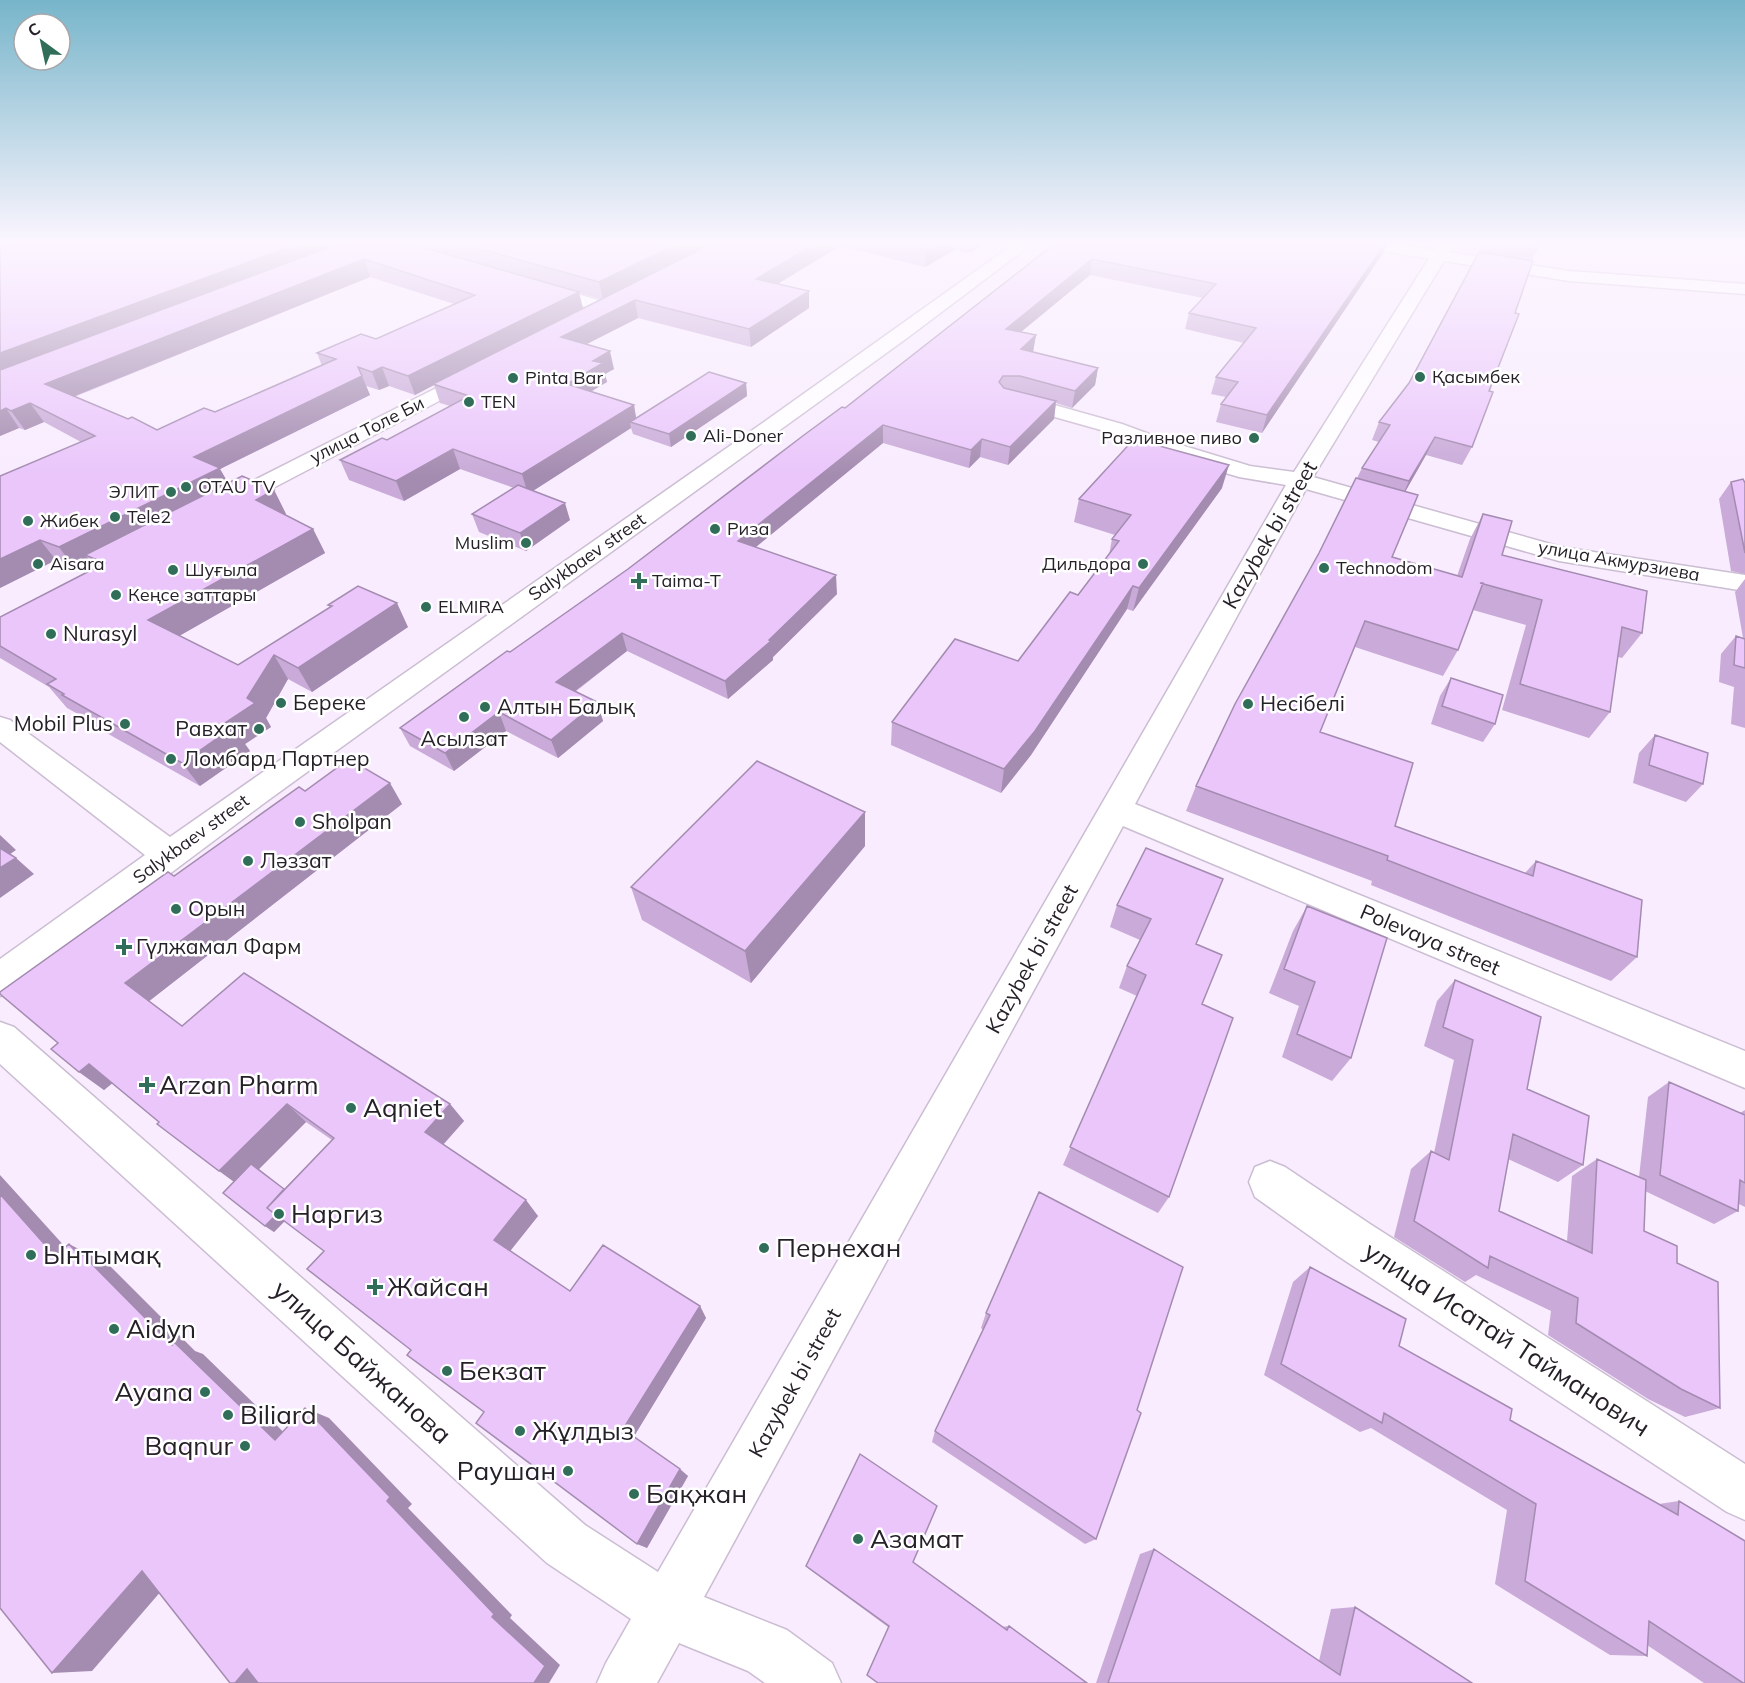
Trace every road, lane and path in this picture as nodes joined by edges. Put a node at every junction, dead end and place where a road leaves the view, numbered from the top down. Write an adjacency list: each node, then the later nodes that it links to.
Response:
1 (921, 320): 10 (street, Salykbaev street)
2 (1400, 320): 5 (street, Kazybek bi street)
3 (490, 367): 6 (street, улица Толе Би)
4 (1010, 399): 5 (street, улица Акмурзиева)
5 (1300, 480): 7 (street, улица Акмурзиева); 9 (street, Kazybek bi street)
6 (205, 514)
7 (1745, 583)
8 (0, 727): 10 (street)
9 (1115, 809): 13 (street, Polevaya street); 16 (street, Kazybek bi street)
10 (168, 854): 11 (street, Salykbaev street)
11 (0, 980)
12 (0, 1039): 16 (street, улица Байжанова)
13 (1745, 1070)
14 (1270, 1182): 15 (street, улица Исатай Тайманович)
15 (1745, 1494)
16 (668, 1611): 17 (street, Kazybek bi street); 18 (street, улица Байжанова)
17 (626, 1683)
18 (812, 1683)

